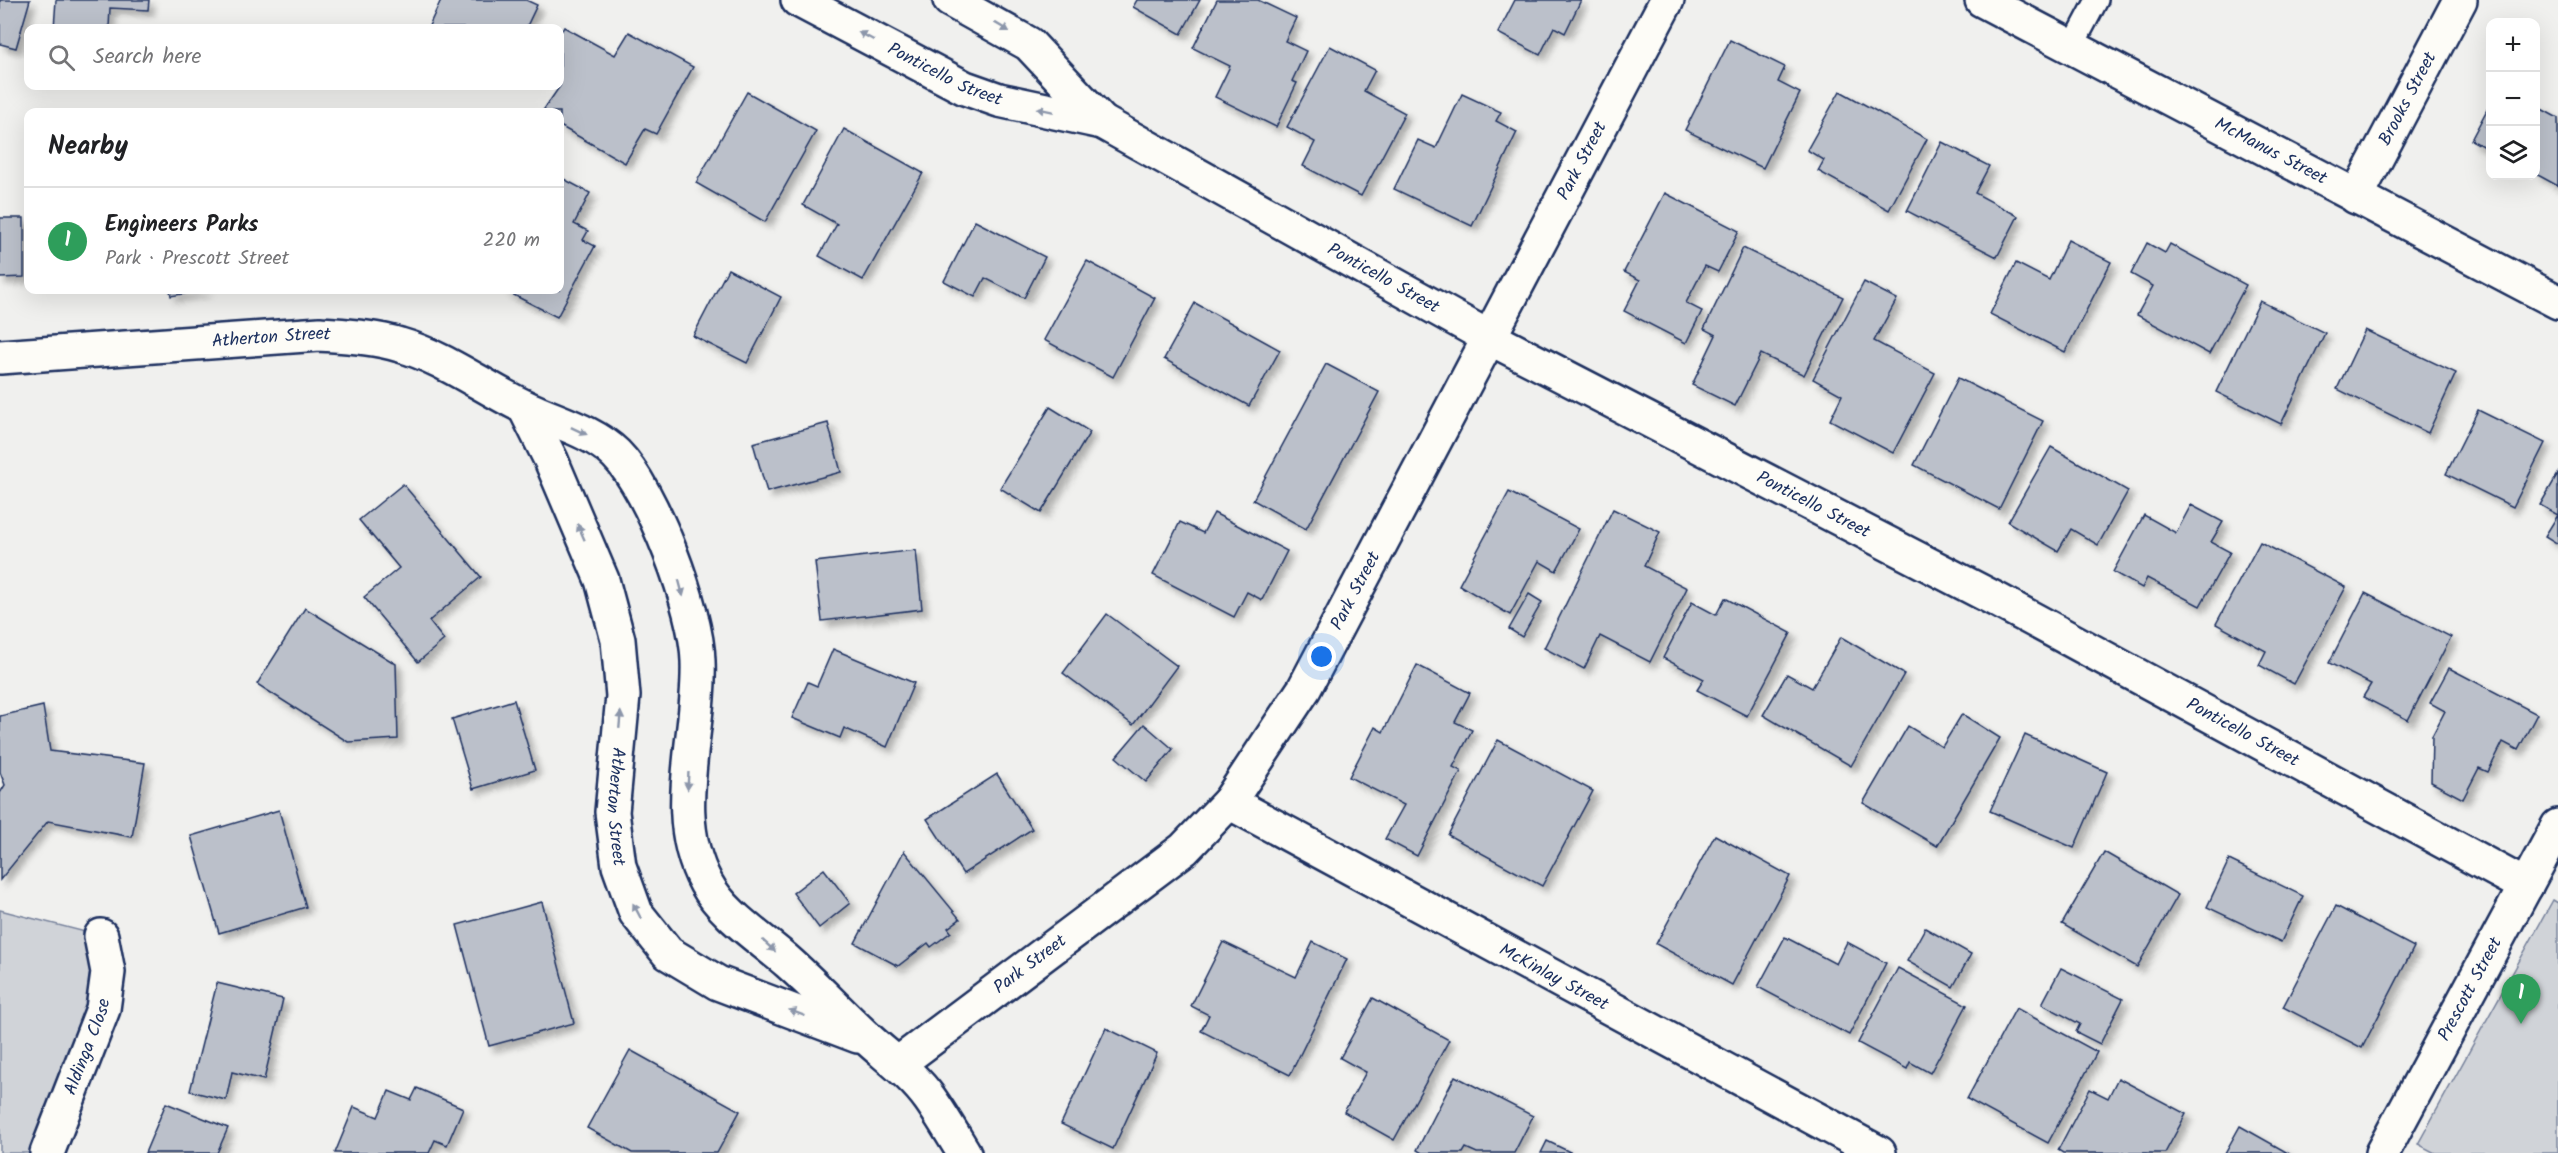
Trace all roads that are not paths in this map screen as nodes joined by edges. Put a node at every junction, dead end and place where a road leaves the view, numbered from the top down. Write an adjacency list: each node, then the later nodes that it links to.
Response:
1 (798, 0): 8 (street, Ponticello Street, one-way to 1)
2 (950, 0): 8 (street, Ponticello Street, one-way to 8)
3 (1667, 0): 11 (street, Park Street)
4 (1982, 0): 7 (street, McManus Street)
5 (2097, 0): 7 (lane)
6 (2460, 0): 9 (street, Brooks Street)
7 (2071, 49): 9 (street, McManus Street)
8 (1102, 122): 11 (street, Ponticello Street)
9 (2356, 197): 10 (street, McManus Street)
10 (2558, 302)
11 (1490, 338): 14 (street, Park Street); 16 (street, Ponticello Street)
12 (0, 357): 13 (street, Atherton Street)
13 (525, 408): 18 (street, Atherton Street, one-way to 18); 18 (street, Atherton Street, one-way to 13)
14 (1229, 802): 19 (street, Park Street); 22 (street, McKinlay Street)
15 (2558, 826): 16 (street, Prescott Street)
16 (2526, 886): 23 (street, Prescott Street)
17 (101, 936): 20 (street, Aldinga Close)
18 (871, 1041): 19 (street, Atherton Street)
19 (899, 1063): 21 (street, Atherton Street)
20 (48, 1153)
21 (964, 1153)
22 (1879, 1153)
23 (2382, 1153)

